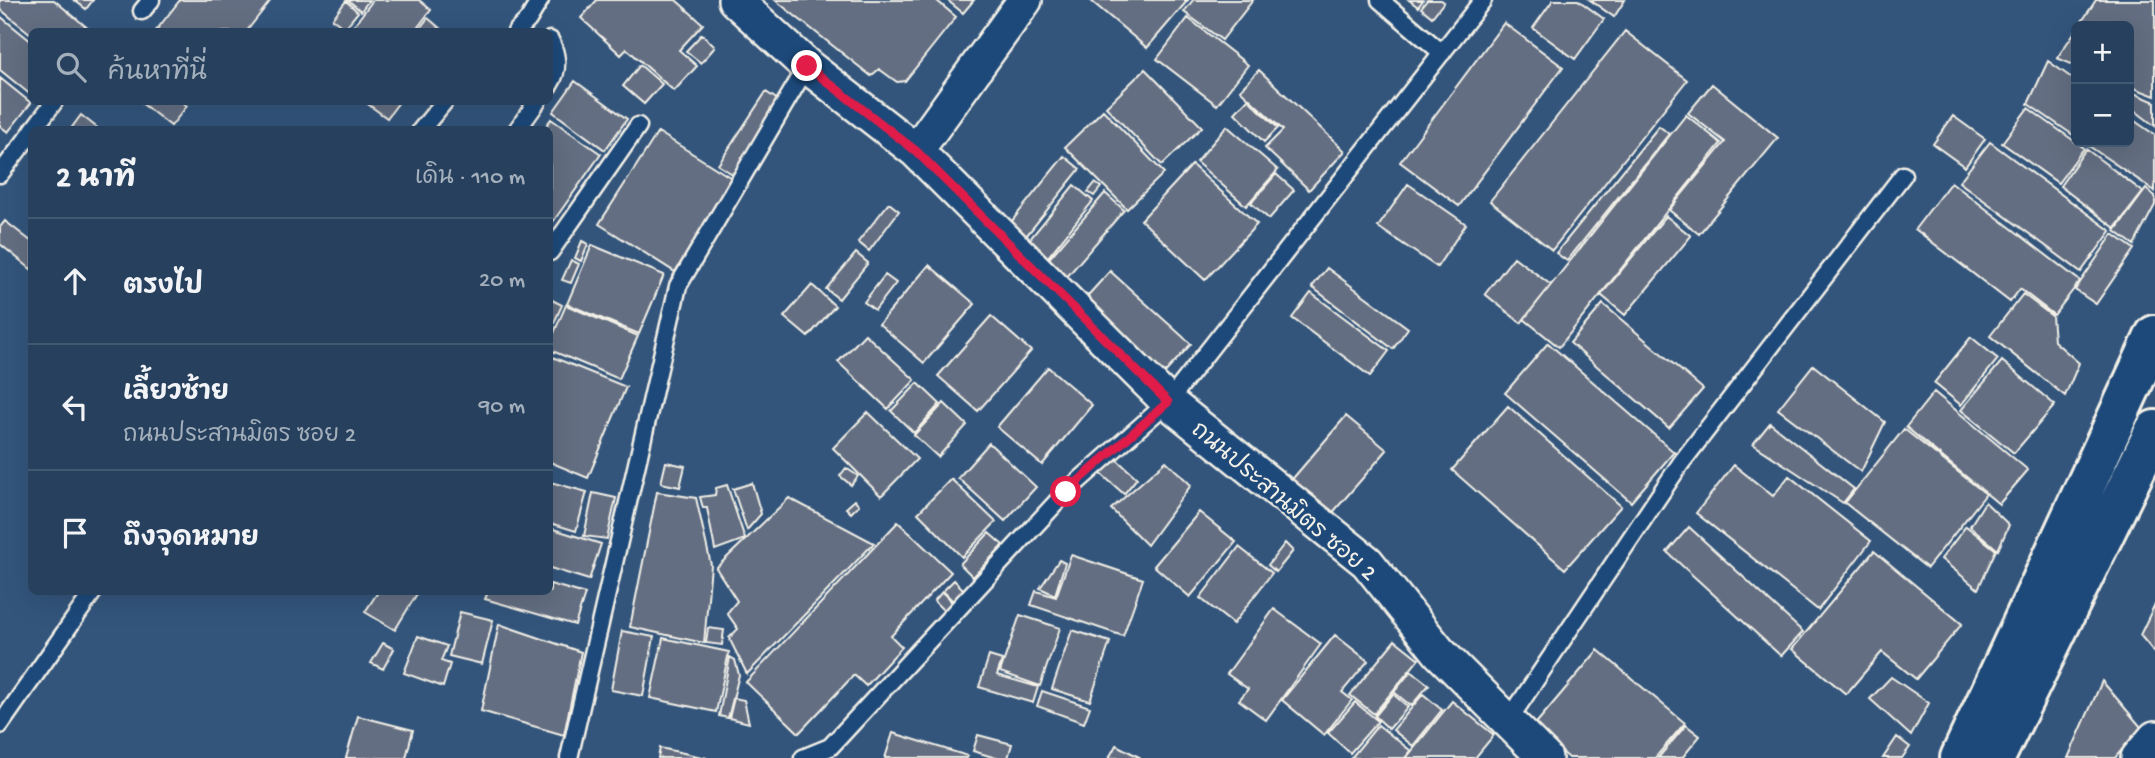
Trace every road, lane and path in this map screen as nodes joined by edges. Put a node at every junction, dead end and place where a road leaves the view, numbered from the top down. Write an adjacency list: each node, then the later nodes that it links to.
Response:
1 (540, 0): 6 (lane)
2 (735, 0): 9 (street, ถนนประสานมิตร ซอย 2)
3 (1025, 0): 19 (street)
4 (1380, 0): 8 (lane)
5 (1483, 0): 8 (lane)
6 (522, 26)
7 (553, 47): 10 (lane)
8 (1442, 53): 24 (lane)
9 (807, 66): 19 (street, ถนนประสานมิตร ซอย 2); 31 (lane)
10 (553, 79)
11 (52, 105): 15 (lane)
12 (442, 105): 16 (lane)
13 (535, 105): 17 (lane)
14 (638, 125): 22 (lane)
15 (36, 126)
16 (424, 126)
17 (520, 126)
18 (28, 136): 20 (lane)
19 (916, 151): 24 (street, ถนนประสานมิตร ซอย 2)
20 (0, 174)
21 (1903, 174): 28 (lane)
22 (553, 248)
23 (2155, 335): 27 (main road)
24 (1168, 402): 28 (street, ถนนประสานมิตร ซอย 2); 32 (lane)
25 (2155, 430): 27 (main road)
26 (91, 595): 29 (lane)
27 (2001, 707): 34 (main road); 35 (main road)
28 (1508, 721): 33 (street, ถนนประสานมิตร ซอย 2)
29 (0, 725)
30 (2155, 738): 36 (street)
31 (569, 758)
32 (803, 758)
33 (1545, 758)
34 (1960, 758)
35 (1995, 758)
36 (2138, 758)

